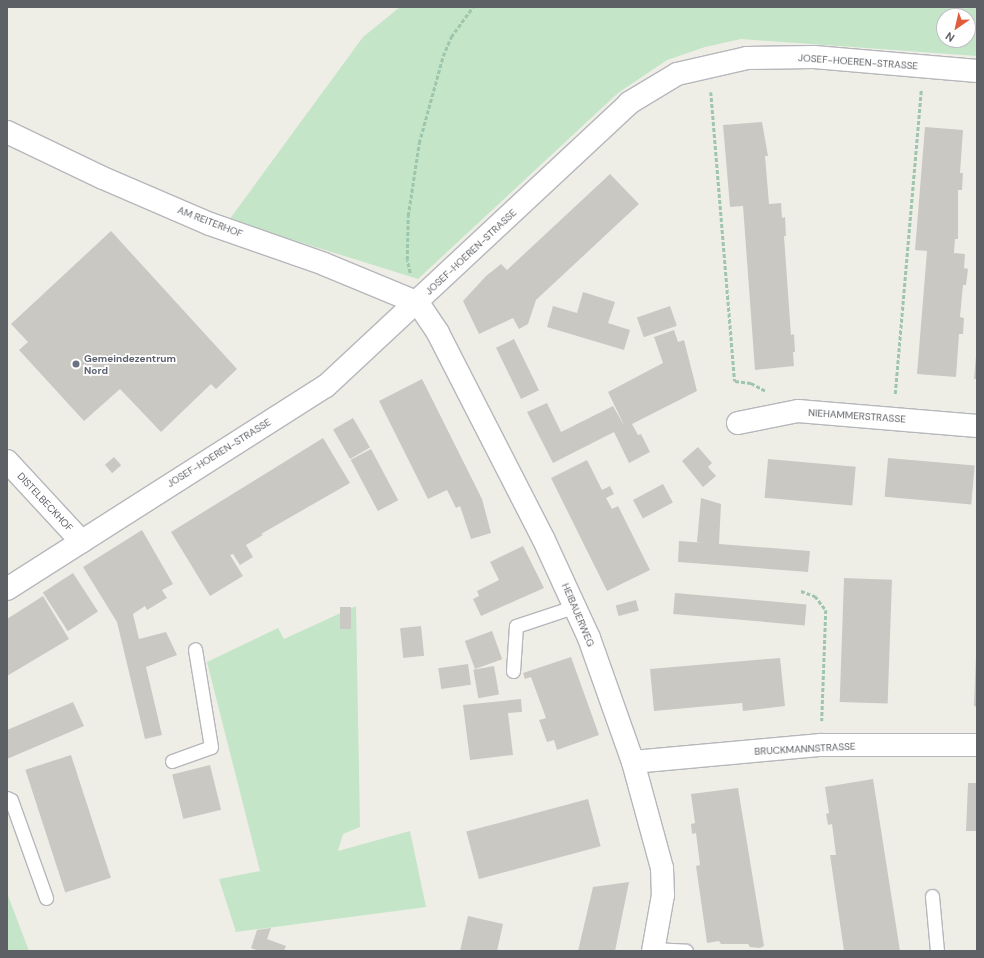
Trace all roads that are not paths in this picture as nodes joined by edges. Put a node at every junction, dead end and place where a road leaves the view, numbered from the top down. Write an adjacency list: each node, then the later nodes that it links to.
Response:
1 (977, 71): 3 (street, JOSEF-HOEREN-STRASSE)
2 (7, 132): 3 (street, AM REITERHOF)
3 (418, 303): 7 (street, JOSEF-HOEREN-STRASSE); 9 (street, HEIBAUERWEG)
4 (738, 423): 5 (street, NIEHAMMERSTRASSE)
5 (977, 426)
6 (7, 461): 7 (street, DISTELBECKHOF)
7 (82, 542): 8 (street, JOSEF-HOEREN-STRASSE)
8 (7, 589)
9 (576, 606): 11 (lane); 14 (street, HEIBAUERWEG)
10 (195, 649): 13 (lane)
11 (513, 671)
12 (977, 745): 14 (street, BRUCKMANNSTRASSE)
13 (172, 761)
14 (633, 762): 18 (street, HEIBAUERWEG)
15 (7, 798): 17 (lane)
16 (932, 896): 20 (lane)
17 (46, 898)
18 (653, 950): 19 (lane)
19 (686, 951)
20 (937, 951)

